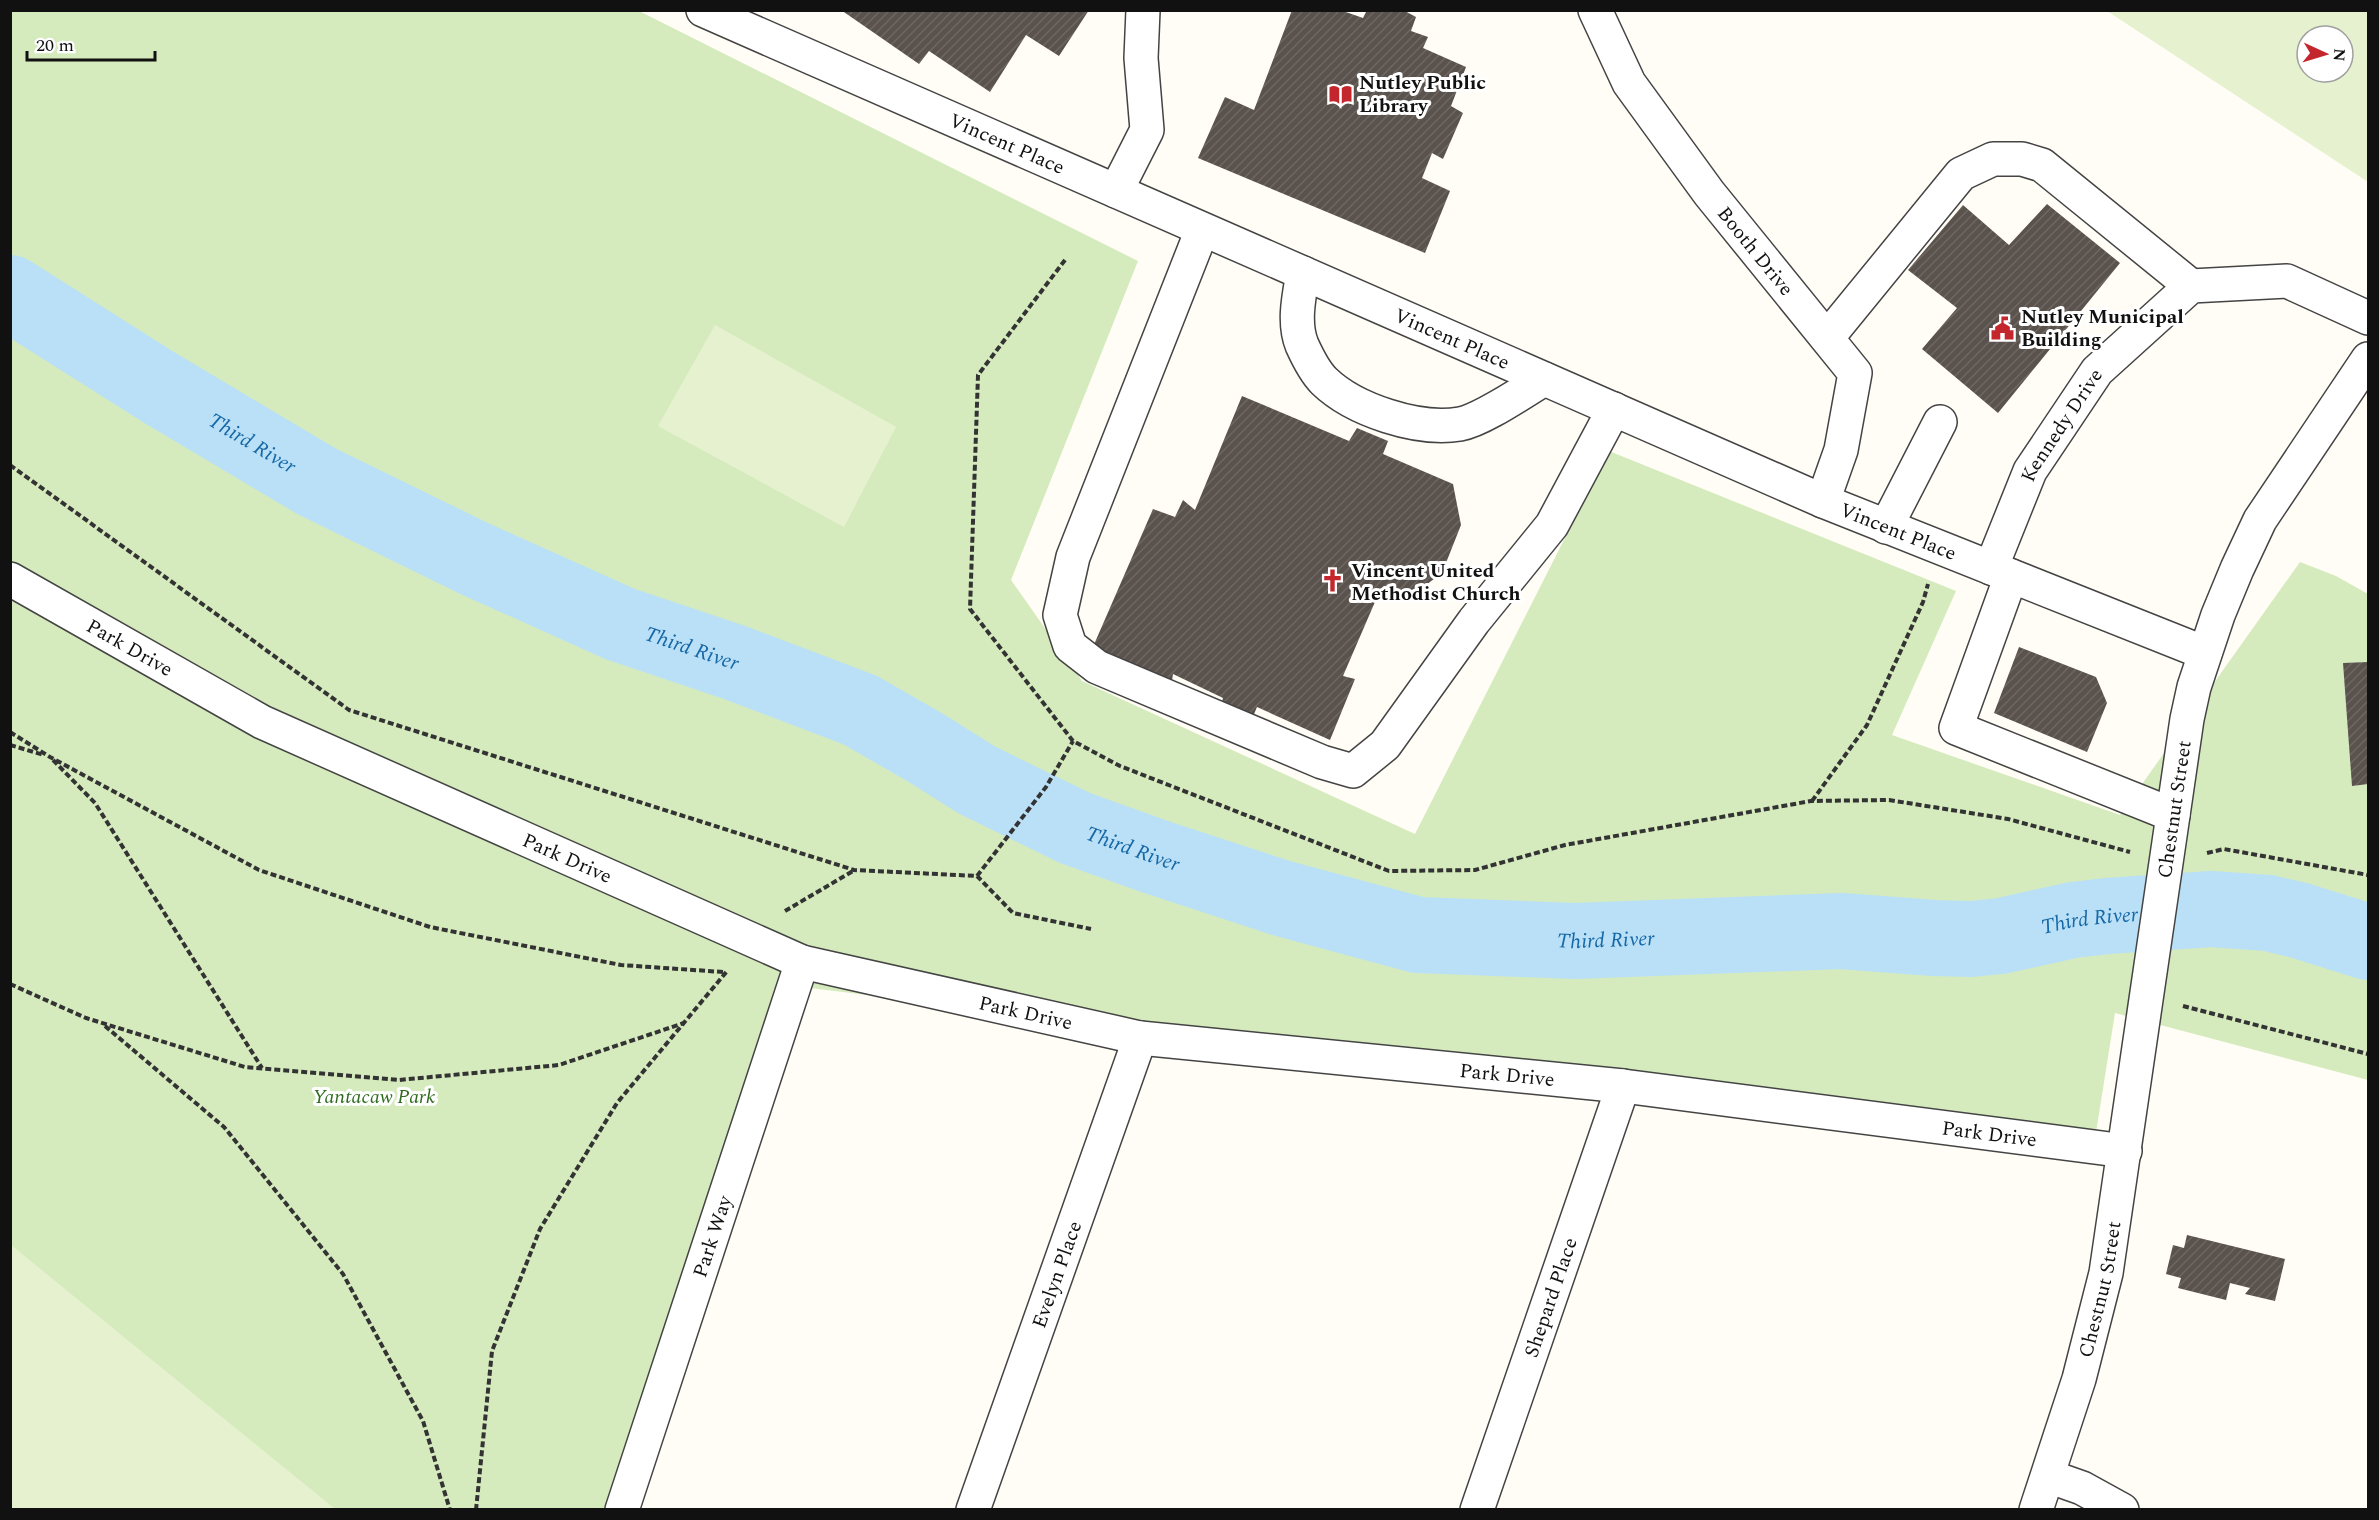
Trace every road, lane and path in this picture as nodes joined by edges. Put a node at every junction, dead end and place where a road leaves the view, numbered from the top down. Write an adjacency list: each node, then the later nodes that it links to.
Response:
1 (703, 10): 4 (street, Vincent Place)
2 (1143, 10): 4 (street)
3 (1595, 10): 10 (street, Booth Drive)
4 (1116, 191): 5 (street, Vincent Place)
5 (1202, 230): 7 (street, Vincent Place); 13 (street)
6 (1065, 260): 23 (path)
7 (1302, 273): 12 (street, Vincent Place); 12 (street)
8 (2191, 286): 9 (street); 10 (street); 19 (street, Kennedy Drive)
9 (2368, 318)
10 (1827, 338): 16 (street, Booth Drive)
11 (2368, 359): 21 (street, Chestnut Street)
12 (1544, 379): 13 (street, Vincent Place)
13 (1614, 409): 16 (street, Vincent Place)
14 (1940, 422): 17 (street)
15 (10, 465): 29 (path)
16 (1823, 501): 17 (street, Vincent Place)
17 (1886, 527): 18 (street, Vincent Place)
18 (1937, 548): 19 (street, Vincent Place); 26 (path)
19 (2001, 572): 21 (street, Vincent Place); 27 (street, Kennedy Drive)
20 (10, 579): 33 (street, Park Drive)
21 (2205, 653): 27 (street, Chestnut Street)
22 (10, 732): 25 (path)
23 (1073, 741): 26 (path); 31 (path)
24 (10, 745): 25 (path)
25 (50, 757): 35 (path); 42 (path)
26 (1811, 801): 28 (path)
27 (2173, 815): 28 (street, Chestnut Street)
28 (2166, 862): 30 (path); 37 (street, Chestnut Street)
29 (854, 870): 31 (path); 33 (path)
30 (2368, 875)
31 (977, 876): 32 (path)
32 (1091, 929)
33 (752, 941): 34 (street, Park Drive); 35 (path)
34 (802, 962): 40 (street, Park Drive); 48 (street, Park Way)
35 (727, 972): 39 (path)
36 (10, 984): 38 (path)
37 (2147, 997): 41 (path); 44 (street, Chestnut Street)
38 (102, 1023): 42 (path); 46 (path)
39 (684, 1023): 42 (path); 47 (path)
40 (1140, 1038): 43 (street, Park Drive); 49 (street, Evelyn Place)
41 (2368, 1053)
42 (262, 1068)
43 (1623, 1086): 44 (street, Park Drive); 50 (street, Shepard Place)
44 (2125, 1151): 45 (street, Chestnut Street)
45 (2048, 1476): 51 (street, Chestnut Street); 52 (street)
46 (450, 1509)
47 (476, 1509)
48 (622, 1509)
49 (973, 1509)
50 (1478, 1509)
51 (2036, 1509)
52 (2122, 1509)

